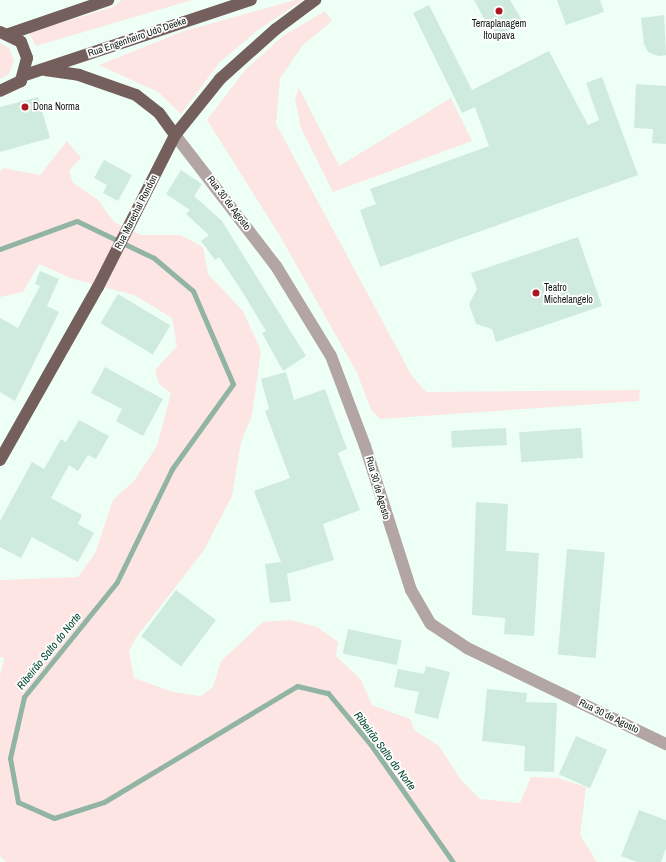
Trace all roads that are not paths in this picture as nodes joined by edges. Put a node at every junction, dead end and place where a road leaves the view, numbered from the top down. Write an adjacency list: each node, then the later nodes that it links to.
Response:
1 (108, 0): 4 (main road)
2 (250, 0): 5 (main road, Rua Engenheiro Udo Deeke)
3 (315, 0): 8 (main road, Rua Marechal Rondon)
4 (5, 33): 6 (main road)
5 (43, 69): 6 (main road, Rua Engenheiro Udo Deeke); 8 (main road)
6 (25, 75): 7 (main road)
7 (0, 91)
8 (175, 135): 9 (main road, Rua Marechal Rondon); 10 (street, Rua 30 de Agosto)
9 (0, 460)
10 (666, 744)

